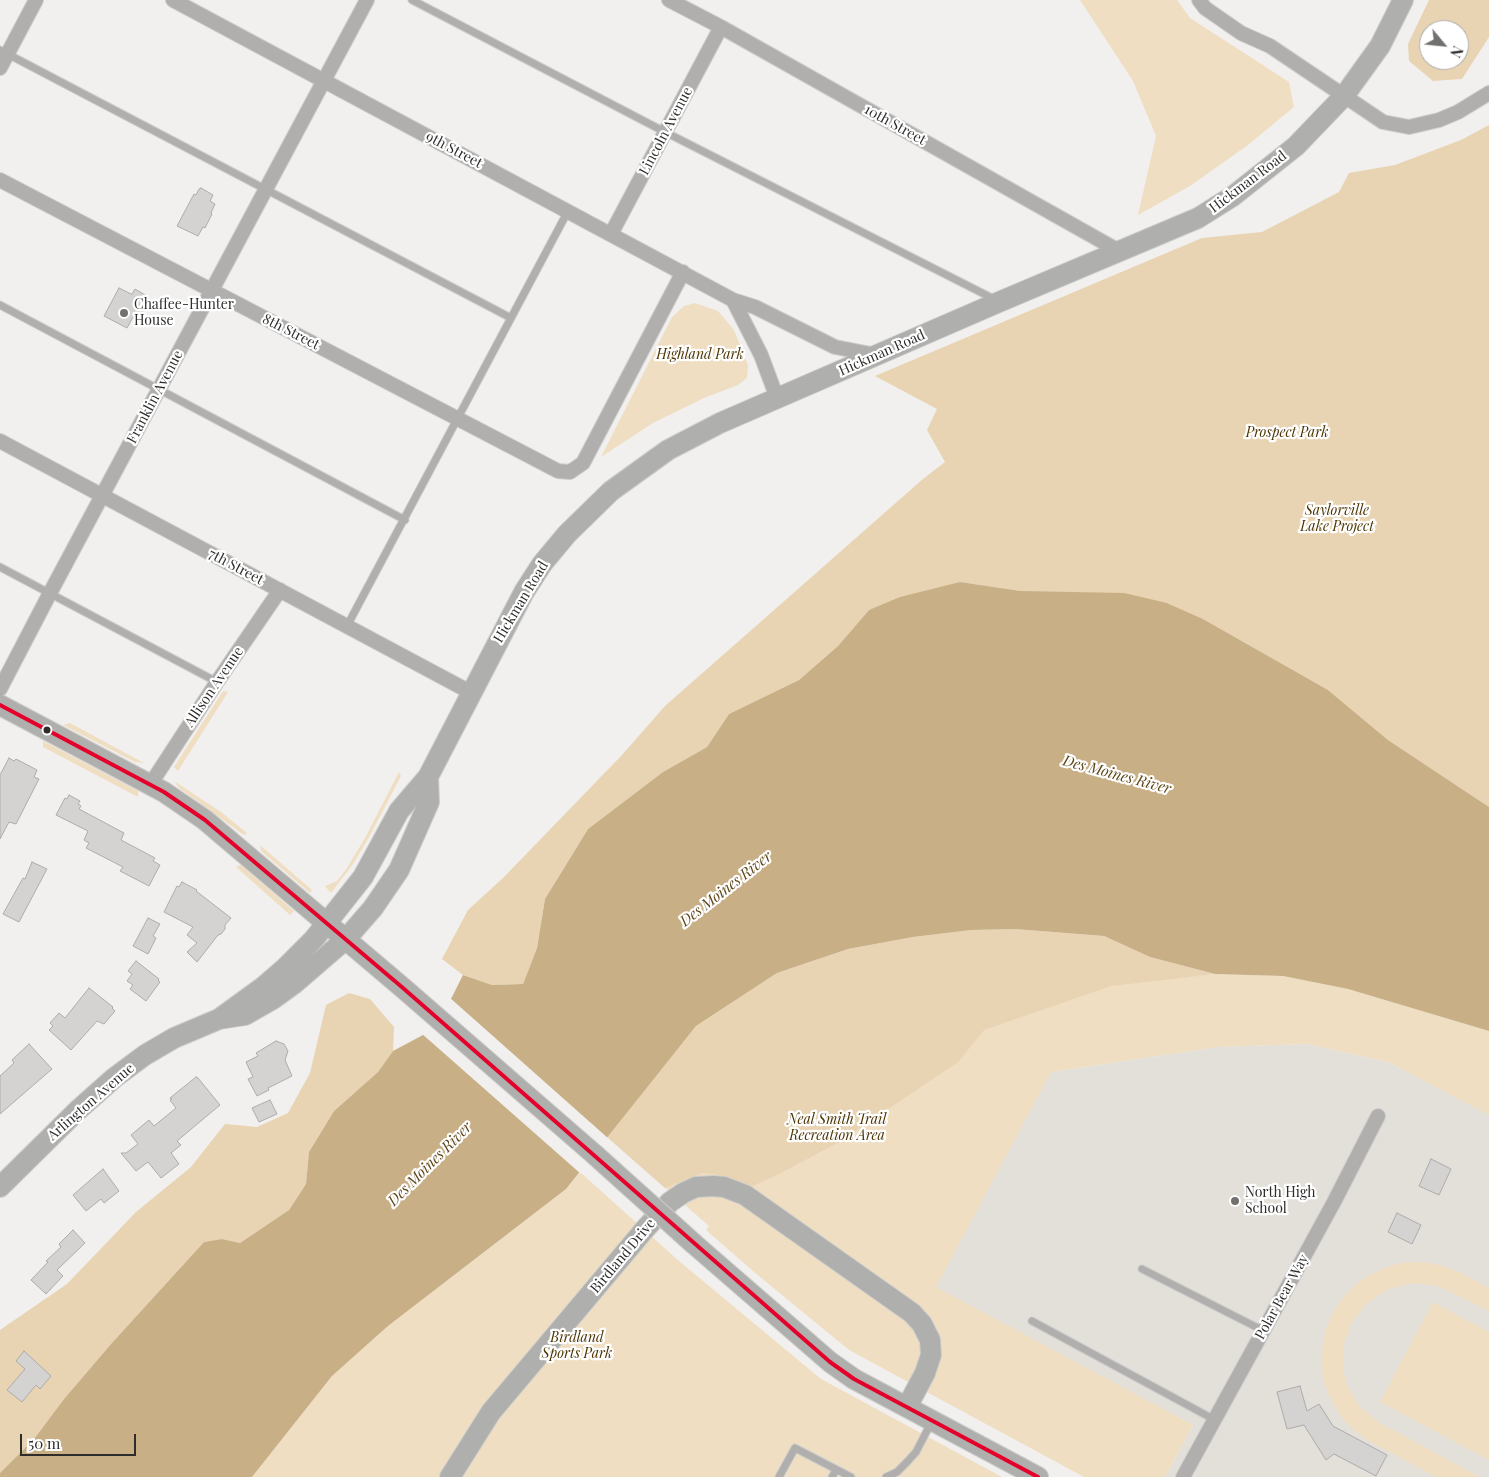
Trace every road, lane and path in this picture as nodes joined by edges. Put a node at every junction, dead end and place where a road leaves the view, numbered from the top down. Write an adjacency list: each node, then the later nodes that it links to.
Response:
1 (36, 0): 9 (street)
2 (173, 0): 11 (street, 9th Street)
3 (367, 0): 11 (street, Franklin Avenue)
4 (412, 0): 14 (lane)
5 (669, 0): 8 (street, 10th Street)
6 (1199, 0): 13 (street)
7 (1403, 0): 13 (main road, Hickman Road)
8 (721, 27): 14 (street, Lincoln Avenue); 19 (street, 10th Street)
9 (4, 52): 10 (street); 16 (lane)
10 (0, 68)
11 (324, 81): 16 (street, Franklin Avenue); 17 (street, 9th Street)
12 (1489, 93): 13 (street)
13 (1344, 96): 19 (main road, Hickman Road)
14 (665, 132): 18 (street, Lincoln Avenue); 23 (lane)
15 (0, 180): 21 (street, 8th Street)
16 (266, 189): 21 (street, Franklin Avenue); 25 (lane)
17 (568, 211): 18 (street, 9th Street); 25 (lane)
18 (611, 234): 20 (street, 9th Street)
19 (1119, 251): 23 (main road, Hickman Road)
20 (683, 272): 22 (street, 9th Street); 29 (street, 8th Street)
21 (212, 291): 27 (street, Franklin Avenue); 29 (street, 8th Street)
22 (733, 300): 26 (street, 9th Street); 28 (street)
23 (999, 302): 26 (main road, Hickman Road)
24 (0, 306): 27 (lane)
25 (511, 318): 29 (lane)
26 (877, 355): 28 (main road, Hickman Road)
27 (159, 390): 31 (street, Franklin Avenue); 32 (lane)
28 (777, 398): 39 (main road, Hickman Road)
29 (458, 419): 32 (lane)
30 (0, 441): 31 (street, 7th Street)
31 (102, 495): 34 (street, 7th Street); 35 (street, Franklin Avenue)
32 (405, 520): 36 (lane)
33 (0, 567): 35 (lane)
34 (280, 590): 36 (street, 7th Street); 37 (street, Allison Avenue)
35 (50, 593): 37 (lane); 38 (street, Franklin Avenue)
36 (347, 626): 39 (street, 7th Street)
37 (216, 682): 42 (street, Allison Avenue)
38 (0, 690)
39 (472, 693): 41 (main road, Hickman Road)
40 (0, 705): 42 (main road)
41 (428, 777): 43 (main road, Hickman Road); 44 (main road, Hickman Road)
42 (150, 784): 43 (main road)
43 (327, 923): 44 (main road); 45 (main road, Arlington Avenue)
44 (346, 940): 45 (main road, Arlington Avenue); 51 (main road, bridge)
45 (219, 1019): 47 (main road, Arlington Avenue)
46 (1378, 1116): 50 (street, Polar Bear Way)
47 (0, 1187)
48 (1142, 1269): 50 (lane)
49 (1032, 1321): 53 (lane)
50 (1264, 1330): 53 (street, Polar Bear Way)
51 (907, 1407): 52 (main road); 55 (main road, Birdland Drive)
52 (932, 1420): 58 (lane); 59 (main road)
53 (1215, 1420): 60 (street, Polar Bear Way)
54 (834, 1474): 56 (lane); 57 (lane)
55 (450, 1477)
56 (779, 1477)
57 (851, 1477)
58 (886, 1477)
59 (1038, 1477)
60 (1183, 1477)

